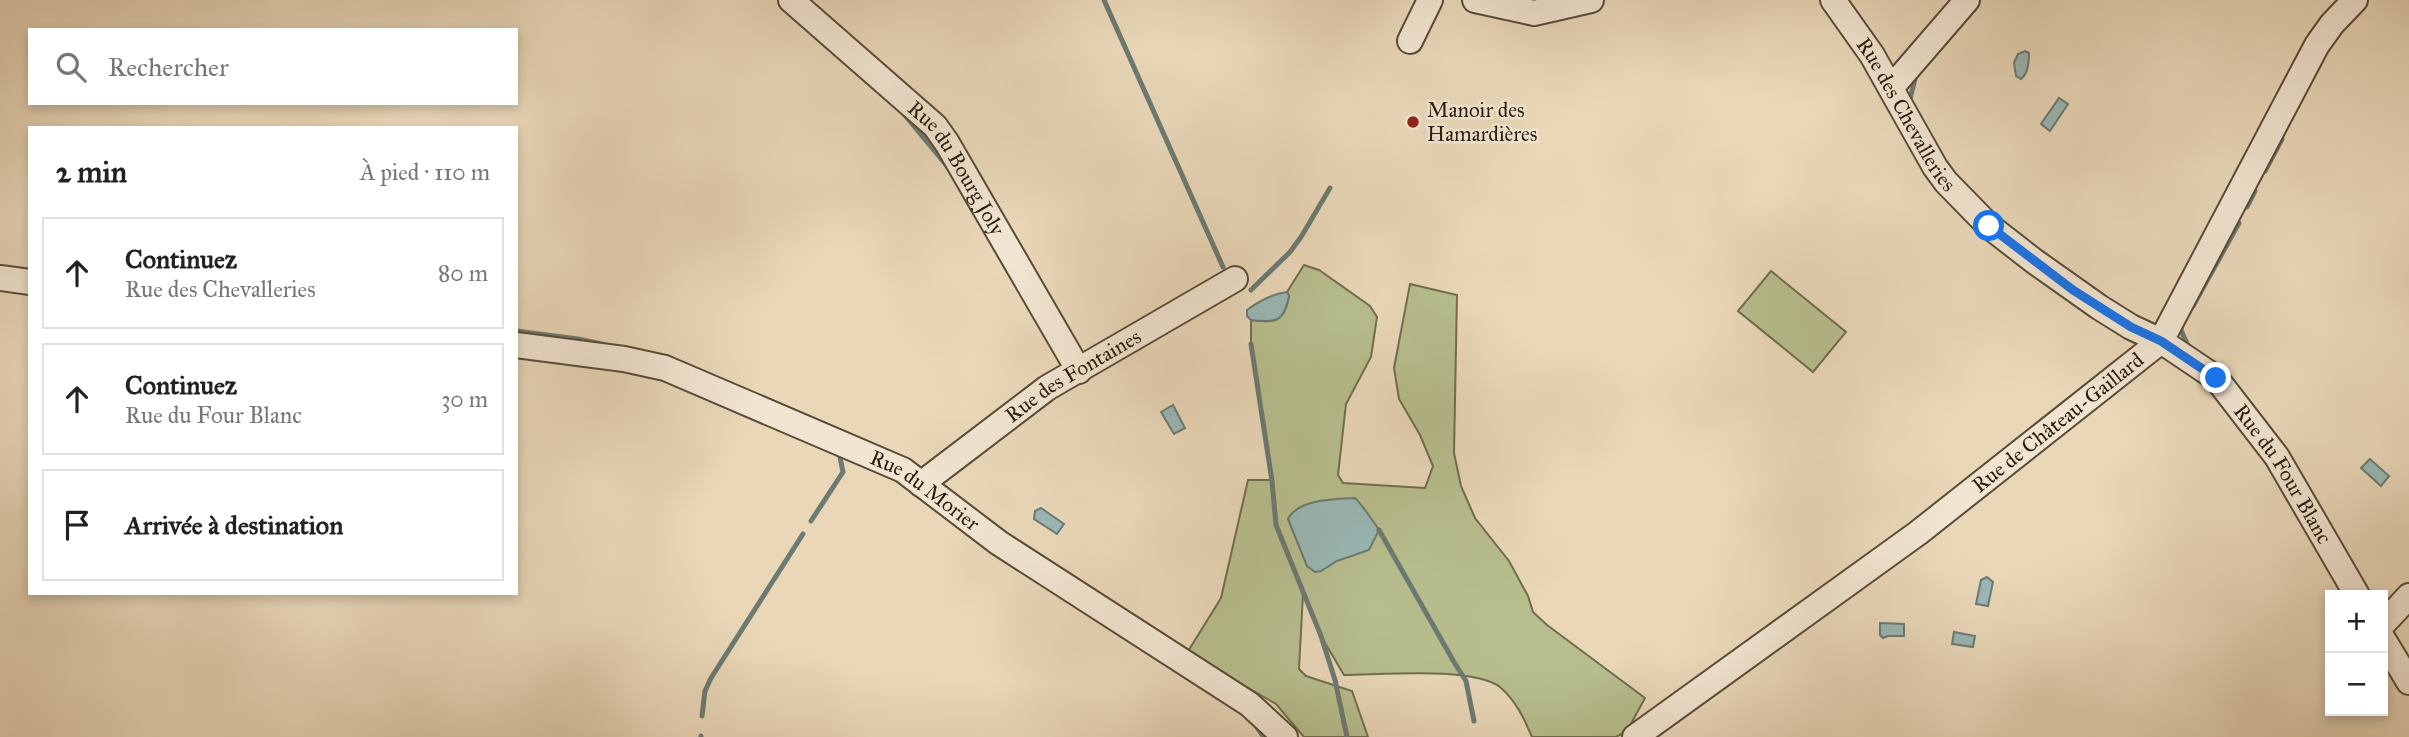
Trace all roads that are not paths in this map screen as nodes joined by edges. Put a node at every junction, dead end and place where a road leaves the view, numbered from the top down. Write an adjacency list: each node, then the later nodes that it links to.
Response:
1 (791, 0): 15 (street, Rue du Bourg Joly)
2 (1430, 0): 8 (street)
3 (1475, 0): 4 (street)
4 (1591, 0)
5 (1833, 0): 9 (street, Rue des Chevalleries)
6 (1967, 0): 9 (street)
7 (2355, 0): 13 (street, Rue de Château-Gaillard)
8 (1410, 41)
9 (1891, 88): 13 (street, Rue des Chevalleries)
10 (0, 278): 12 (street)
11 (1235, 279): 15 (street, Rue des Fontaines)
12 (28, 282)
13 (2161, 341): 17 (street, Rue du Four Blanc); 23 (street, Rue de Château-Gaillard)
14 (518, 345): 16 (street, Rue du Morier)
15 (1079, 371): 16 (street, Rue des Fontaines)
16 (921, 484): 22 (street, Rue du Morier)
17 (2354, 590)
18 (2409, 596): 19 (street)
19 (2388, 619)
20 (2388, 647): 21 (street)
21 (2409, 682)
22 (1285, 737)
23 (1635, 737)

